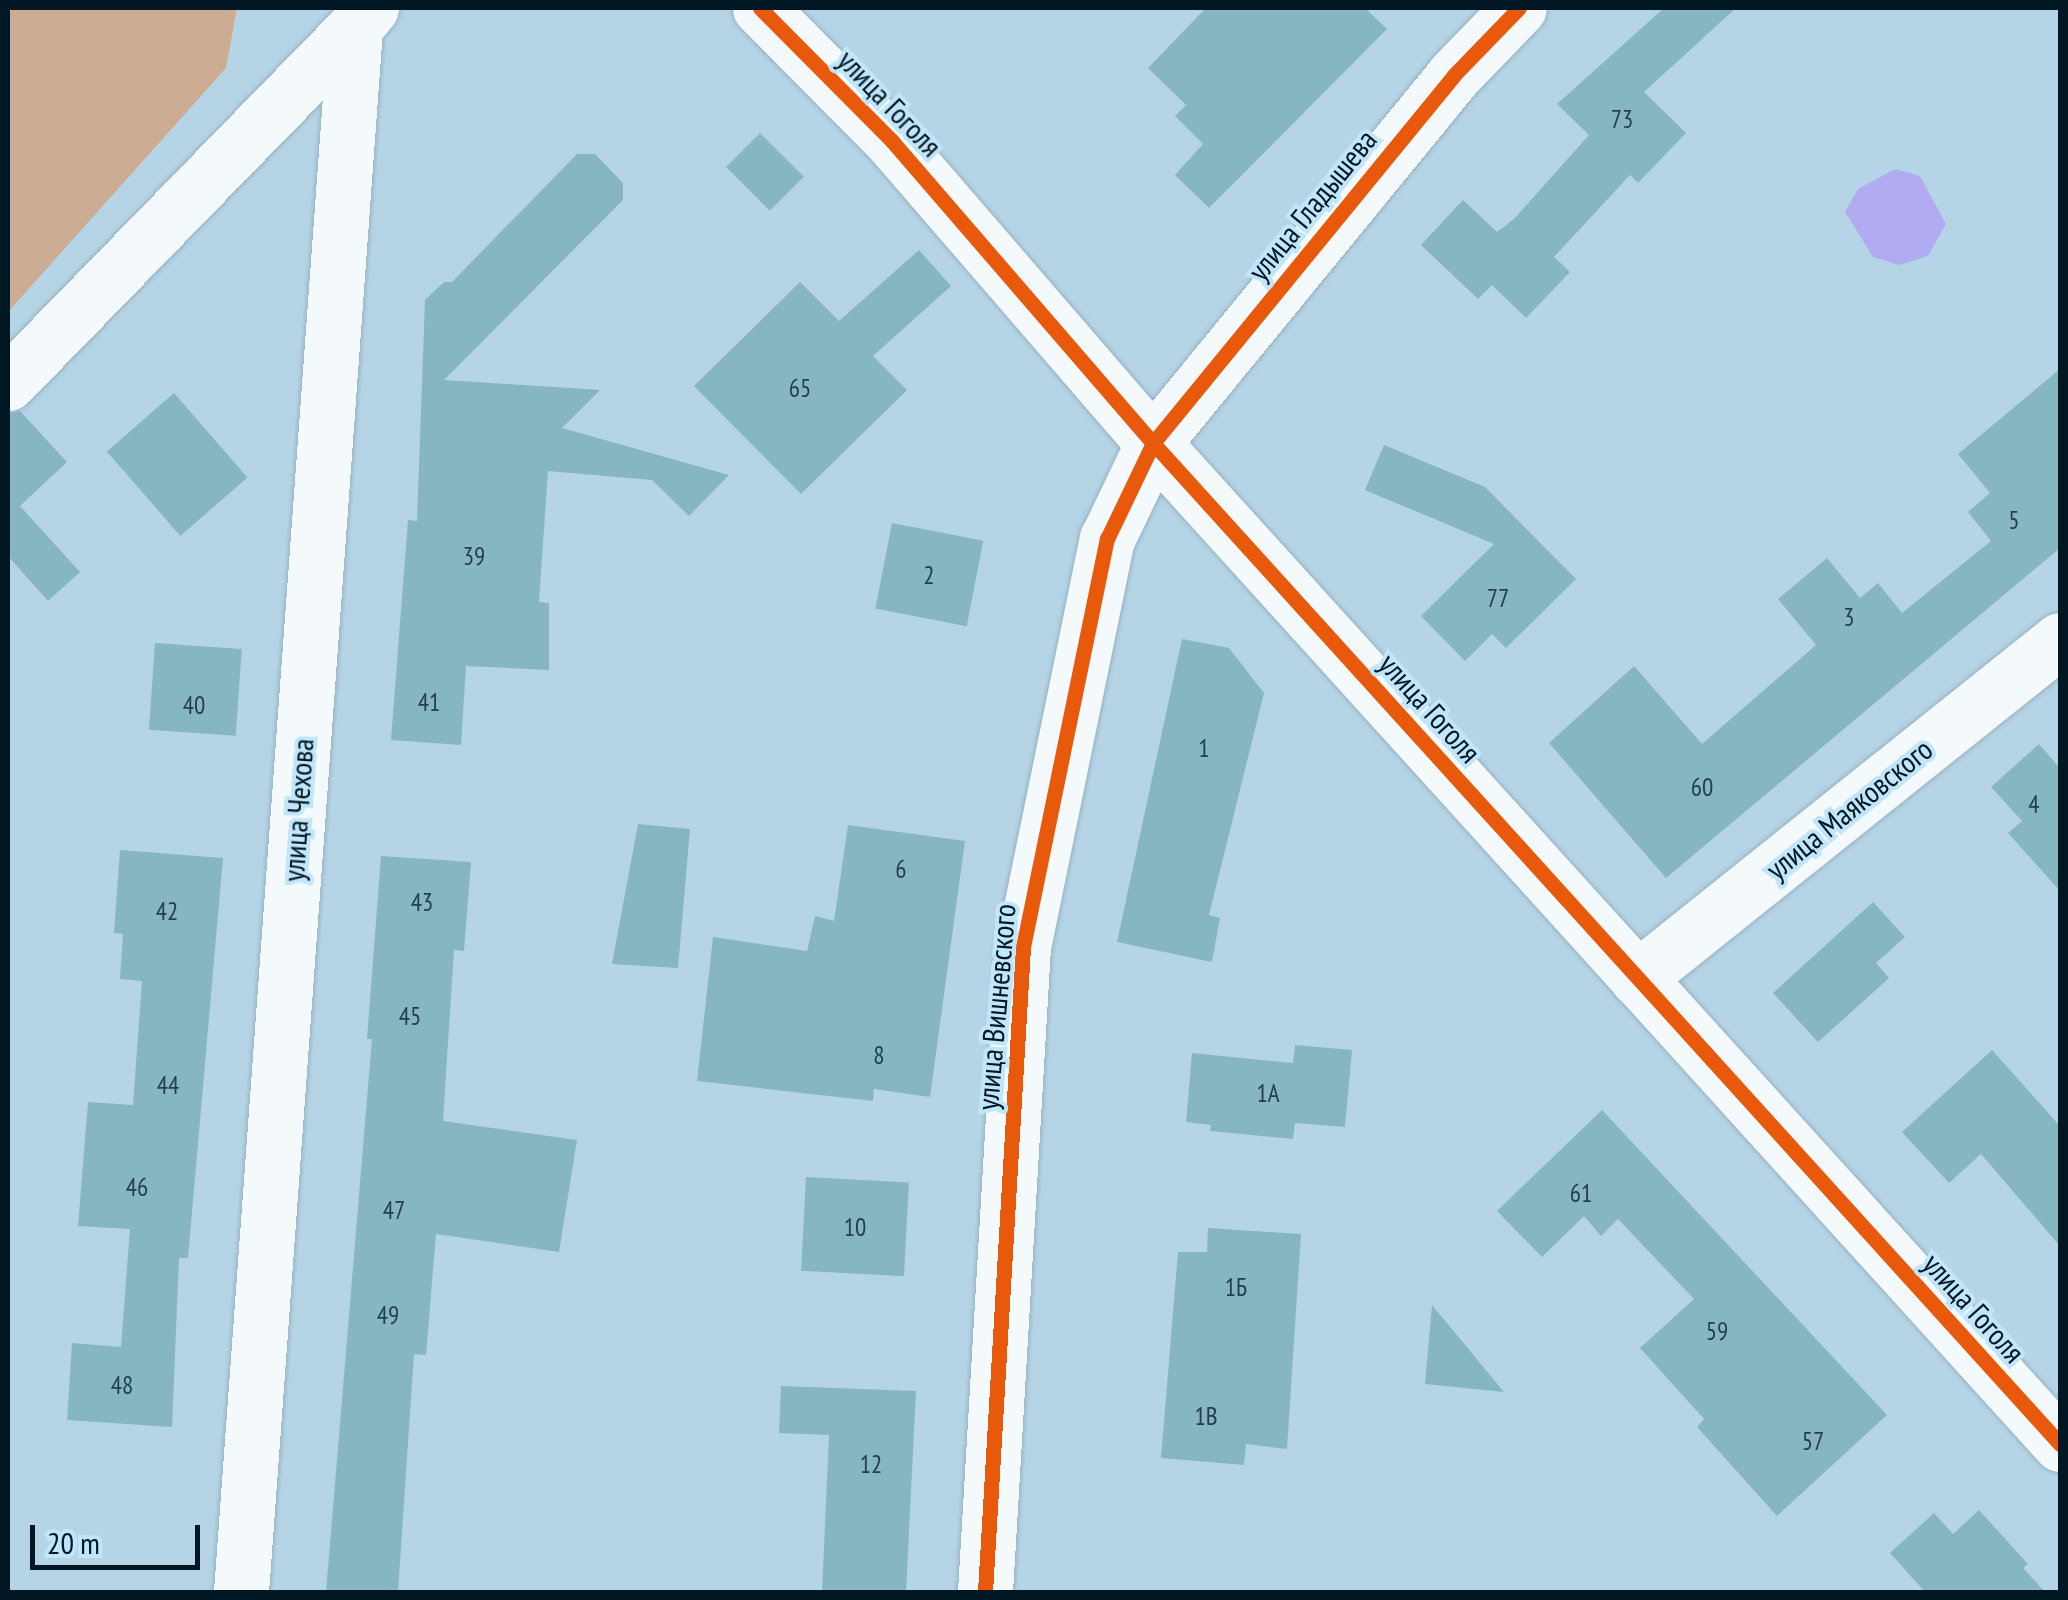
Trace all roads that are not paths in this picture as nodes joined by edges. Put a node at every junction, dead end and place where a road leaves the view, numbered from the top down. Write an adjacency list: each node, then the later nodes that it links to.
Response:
1 (760, 8): 5 (street, улица Гоголя)
2 (1520, 8): 5 (street, улица Гладышева)
3 (363, 18): 4 (street, улица Чехова); 9 (street, улица Чехова)
4 (8, 383)
5 (1153, 444): 7 (street, улица Гоголя); 10 (street, улица Вишневского)
6 (2060, 640): 7 (street, улица Маяковского)
7 (1637, 978): 8 (street, улица Гоголя)
8 (2060, 1444)
9 (241, 1592)
10 (985, 1592)

